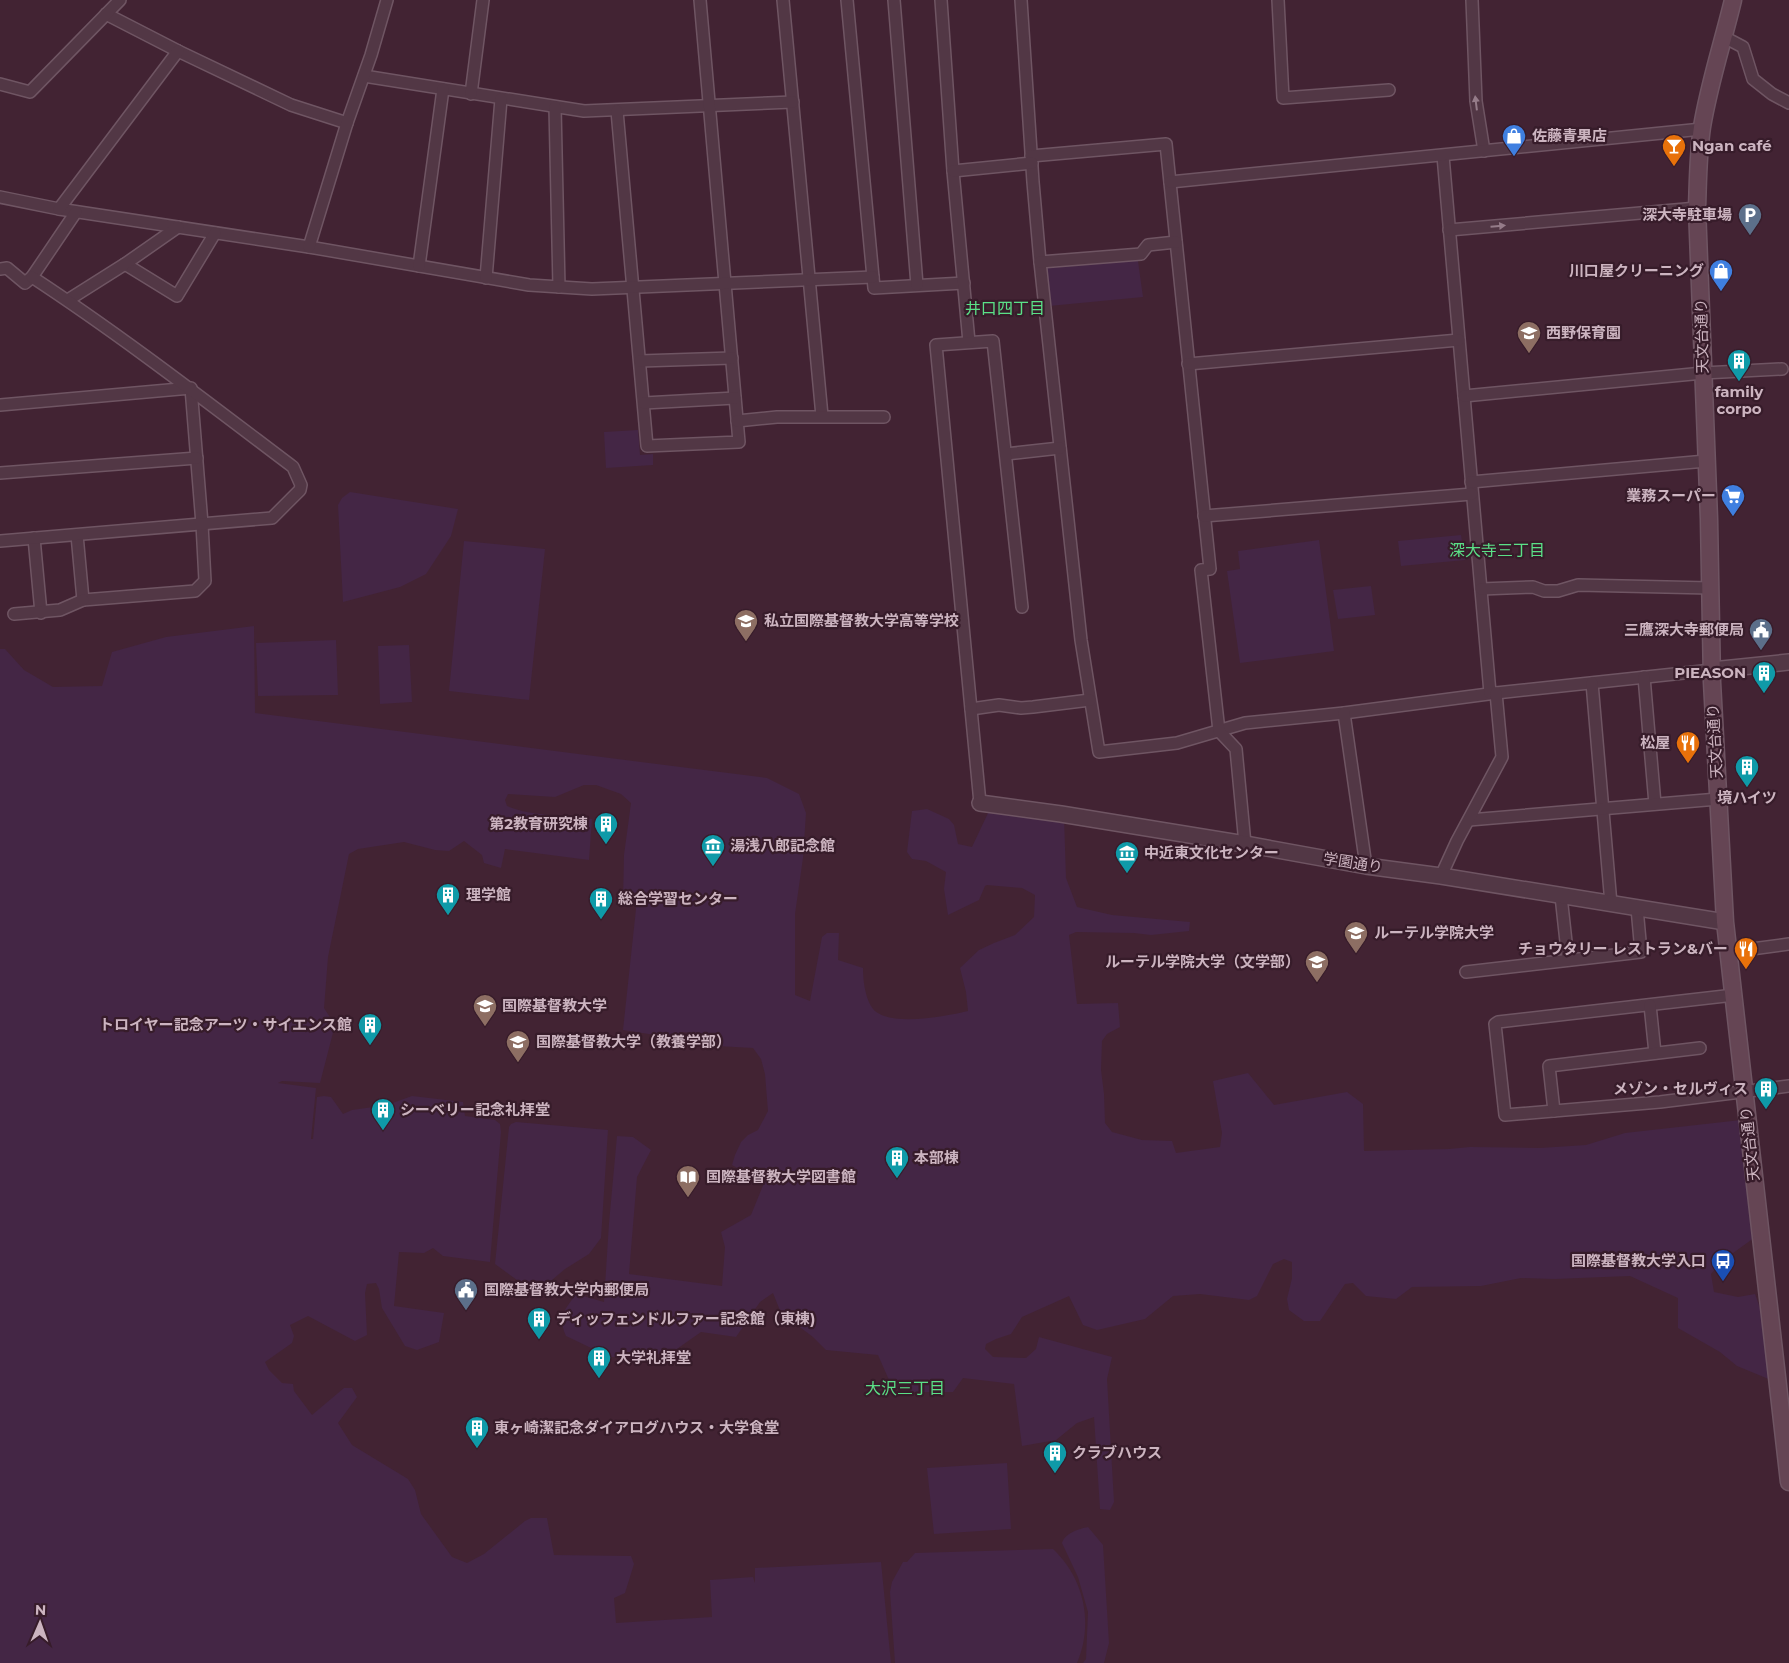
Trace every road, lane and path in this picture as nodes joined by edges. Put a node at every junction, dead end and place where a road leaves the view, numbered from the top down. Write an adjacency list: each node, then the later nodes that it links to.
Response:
1 (120, 0): 13 (street)
2 (387, 0): 16 (street)
3 (483, 0): 20 (street)
4 (700, 0): 24 (street)
5 (783, 0): 22 (street)
6 (847, 0): 48 (street)
7 (894, 0): 53 (street)
8 (940, 0): 32 (street)
9 (1021, 0): 31 (street)
10 (1278, 0): 19 (street)
11 (1472, 0): 29 (street, one-way to 11)
12 (1733, 0): 14 (main road, 天文台通り)
13 (106, 14): 15 (street); 17 (street)
14 (1724, 37): 23 (street); 28 (main road, 天文台通り)
15 (178, 51): 27 (street); 36 (street)
16 (364, 76): 18 (street); 27 (street)
17 (0, 84)
18 (443, 89): 20 (street); 45 (street)
19 (1389, 90)
20 (471, 94): 21 (street)
21 (501, 99): 25 (street); 49 (street)
22 (793, 102): 24 (street); 50 (street)
23 (1789, 103)
24 (710, 106): 26 (street); 51 (street)
25 (556, 108): 26 (street); 54 (street)
26 (617, 110): 55 (street)
27 (347, 123): 42 (street)
28 (1702, 128): 29 (street); 35 (main road, 天文台通り)
29 (1484, 151): 30 (street)
30 (1443, 156): 33 (street); 39 (street)
31 (1031, 159): 32 (street); 33 (street); 43 (street)
32 (953, 171): 52 (street)
33 (1170, 182): 41 (street)
34 (0, 197): 36 (street)
35 (1697, 208): 39 (street, one-way to 35); 63 (main road, 天文台通り)
36 (59, 209): 37 (street)
37 (76, 212): 38 (street); 47 (street)
38 (178, 227): 40 (street); 44 (street)
39 (1449, 230): 57 (street)
40 (215, 233): 42 (street); 44 (street)
41 (1176, 242): 43 (street); 61 (street)
42 (309, 247): 45 (street)
43 (1040, 262): 72 (street)
44 (125, 264): 56 (street)
45 (419, 266): 49 (street)
46 (0, 269): 47 (street)
47 (32, 277): 56 (street)
48 (873, 277): 50 (street); 53 (street)
49 (486, 278): 54 (street)
50 (809, 279): 51 (street); 69 (street)
51 (725, 283): 55 (street); 59 (street)
52 (964, 283): 53 (street); 58 (street)
53 (917, 286)
54 (559, 287): 55 (street)
55 (634, 288): 60 (street)
56 (68, 300): 64 (street)
57 (1459, 340): 61 (street); 65 (street)
58 (969, 342): 73 (street); 96 (street)
59 (732, 358): 60 (street); 66 (street)
60 (640, 361): 67 (street)
61 (1188, 364): 79 (street)
62 (1782, 369): 63 (street)
63 (1703, 373): 65 (street); 75 (main road, 天文台通り)
64 (191, 388): 68 (street); 74 (street); 80 (street)
65 (1464, 396): 77 (street)
66 (735, 398): 67 (street); 71 (street)
67 (644, 403): 71 (street)
68 (0, 405)
69 (822, 416): 70 (street); 71 (street)
70 (884, 417)
71 (737, 421)
72 (1060, 448): 73 (street); 95 (street)
73 (1006, 454): 87 (street)
74 (197, 458): 76 (street); 80 (street)
75 (1706, 461): 77 (street); 84 (main road, 天文台通り)
76 (0, 474)
77 (1471, 482): 78 (street)
78 (1472, 494): 79 (street); 85 (street)
79 (1204, 516): 98 (street)
80 (202, 524): 81 (street); 86 (street)
81 (77, 535): 82 (street); 86 (street)
82 (34, 538): 83 (street); 88 (street)
83 (0, 541)
84 (1710, 588): 85 (street); 91 (main road, 天文台通り)
85 (1481, 589): 94 (street)
86 (83, 600): 88 (street)
87 (1022, 607)
88 (40, 613): 89 (street)
89 (14, 614)
90 (1789, 662): 91 (street)
91 (1712, 670): 92 (street); 99 (main road, 天文台通り)
92 (1644, 677): 93 (street); 101 (street)
93 (1592, 683): 94 (street); 102 (street)
94 (1493, 693): 97 (street); 103 (street)
95 (1090, 700): 96 (street); 98 (street)
96 (971, 708): 100 (street)
97 (1344, 713): 98 (street); 105 (street)
98 (1220, 731): 104 (street)
99 (1718, 799): 101 (street); 110 (main road, 天文台通り)
100 (980, 803): 104 (street, 学園通り)
101 (1655, 804): 102 (street)
102 (1603, 809): 103 (street); 108 (street)
103 (1469, 820): 106 (street)
104 (1245, 844): 105 (street, 学園通り)
105 (1366, 866): 106 (street, 学園通り)
106 (1441, 876): 107 (street, 学園通り)
107 (1561, 896): 108 (street, 学園通り); 113 (street)
108 (1611, 904): 109 (street, 学園通り)
109 (1636, 908): 110 (street, 学園通り); 113 (street)
110 (1725, 922): 112 (main road, 天文台通り)
111 (1789, 944): 112 (street)
112 (1729, 952): 115 (main road, 天文台通り)
113 (1568, 960): 114 (street)
114 (1466, 972)
115 (1734, 995): 116 (street); 120 (main road, 天文台通り)
116 (1650, 1005): 118 (street); 121 (street)
117 (1700, 1048): 118 (street)
118 (1655, 1053): 121 (street)
119 (1789, 1086): 120 (street)
120 (1744, 1092): 121 (street); 122 (main road, 天文台通り)
121 (1554, 1111)
122 (1789, 1482)

